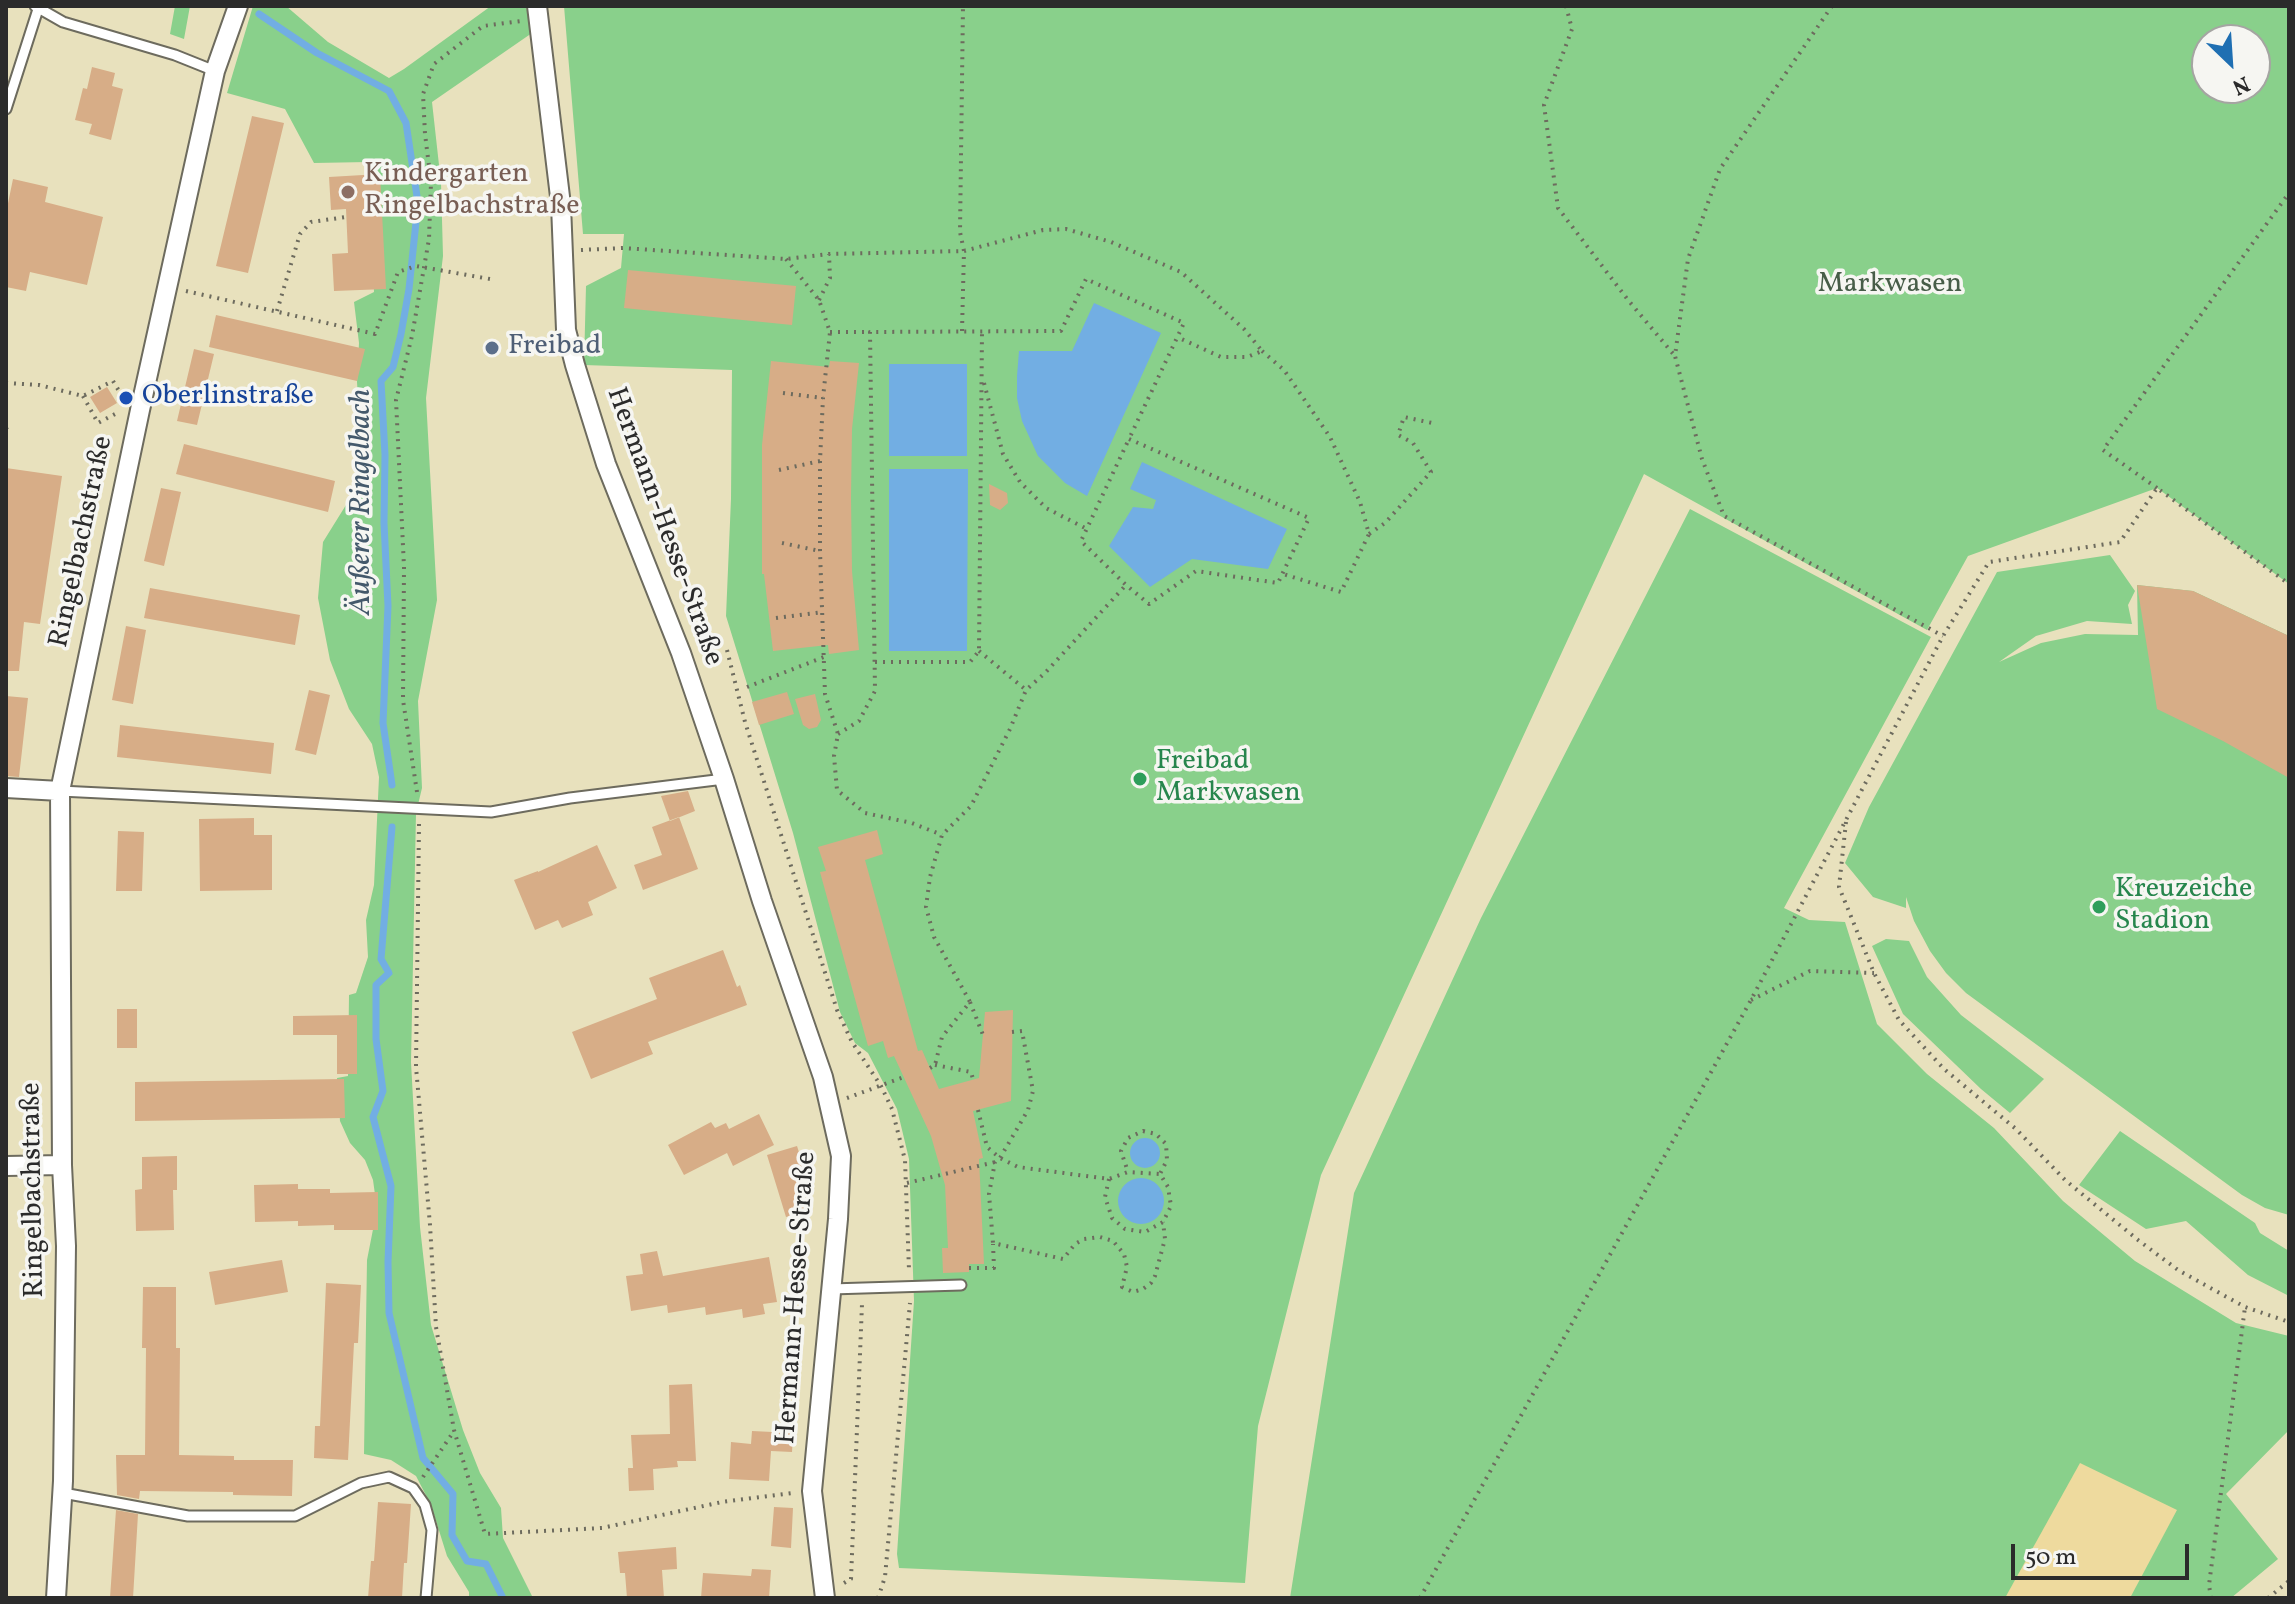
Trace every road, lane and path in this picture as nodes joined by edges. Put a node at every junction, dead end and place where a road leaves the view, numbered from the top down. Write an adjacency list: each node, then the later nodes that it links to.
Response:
1 (238, 6): 7 (street, Ringelbachstraße)
2 (963, 6): 12 (path)
3 (1566, 6): 26 (path)
4 (1832, 6): 26 (path)
5 (37, 7): 7 (lane); 8 (lane)
6 (538, 13): 11 (street, Hermann-Hesse-Straße); 15 (path)
7 (215, 71): 17 (street, Ringelbachstraße)
8 (6, 109)
9 (2289, 193): 36 (path)
10 (346, 217): 19 (path)
11 (563, 250): 14 (path); 53 (street, Hermann-Hesse-Straße)
12 (964, 251): 13 (path); 20 (path); 25 (path)
13 (829, 254): 14 (path); 18 (path)
14 (786, 259): 18 (path)
15 (425, 269): 16 (path); 19 (path); 56 (path)
16 (490, 279)
17 (168, 288): 19 (path); 55 (street, Ringelbachstraße)
18 (819, 300): 22 (path)
19 (277, 311)
20 (962, 331): 21 (path); 23 (path)
21 (982, 331): 24 (path); 27 (path)
22 (830, 332): 23 (path); 31 (path)
23 (870, 332): 49 (path)
24 (1177, 337): 25 (path); 33 (path)
25 (1262, 351): 38 (path)
26 (1675, 356): 46 (path)
27 (982, 375): 37 (path); 47 (path)
28 (6, 383): 30 (path)
29 (783, 393): 31 (path)
30 (83, 396): 30 (path)
31 (823, 398): 34 (path)
32 (1432, 423): 38 (path)
33 (1129, 439): 37 (path); 41 (path)
34 (820, 461): 35 (path); 40 (path)
35 (779, 470)
36 (2157, 488): 42 (path); 46 (path)
37 (1087, 529): 43 (path)
38 (1369, 534): 41 (path)
39 (782, 543): 40 (path)
40 (820, 551): 44 (path)
41 (1283, 574): 43 (path)
42 (2289, 584)
43 (1126, 585): 51 (path)
44 (823, 612): 45 (path); 48 (path)
45 (776, 618)
46 (1943, 636): 57 (path)
47 (979, 651): 49 (path); 51 (path)
48 (824, 657): 50 (path); 52 (path)
49 (875, 662): 52 (path)
50 (747, 687)
51 (1026, 690): 58 (path)
52 (838, 734): 58 (path)
53 (724, 779): 56 (lane); 66 (street, Hermann-Hesse-Straße)
54 (6, 788): 55 (street)
55 (60, 791): 56 (lane); 70 (street, Ringelbachstraße)
56 (420, 809): 84 (path)
57 (1846, 819): 59 (path); 60 (path)
58 (942, 835): 61 (path)
59 (1874, 973): 60 (path); 82 (path)
60 (1751, 1000): 92 (path)
61 (970, 1002): 63 (path); 65 (path)
62 (1012, 1032): 68 (path)
63 (983, 1035)
64 (904, 1077): 66 (path)
65 (973, 1079)
66 (830, 1105): 81 (street, Hermann-Hesse-Straße)
67 (978, 1110): 68 (path)
68 (1000, 1158): 69 (path); 74 (path)
69 (995, 1162): 75 (path); 77 (path)
70 (62, 1165): 71 (street); 87 (street, Ringelbachstraße)
71 (6, 1166)
72 (1128, 1172): 73 (path); 73 (path); 74 (path)
73 (1160, 1174): 76 (path)
74 (1109, 1179): 76 (path)
75 (906, 1183)
76 (1163, 1222): 77 (path)
77 (993, 1243): 78 (path)
78 (969, 1268)
79 (961, 1285): 80 (lane)
80 (863, 1288): 81 (lane); 89 (path)
81 (831, 1289): 86 (street, Hermann-Hesse-Straße)
82 (2245, 1307): 83 (path); 93 (path)
83 (2289, 1322)
84 (454, 1430): 85 (path); 86 (path)
85 (424, 1476)
86 (812, 1491): 89 (street, Hermann-Hesse-Straße)
87 (63, 1493): 90 (street, Ringelbachstraße); 91 (lane)
88 (2289, 1581): 94 (path)
89 (824, 1595)
90 (56, 1598)
91 (426, 1598)
92 (1420, 1598)
93 (2211, 1598)
94 (2268, 1598)

